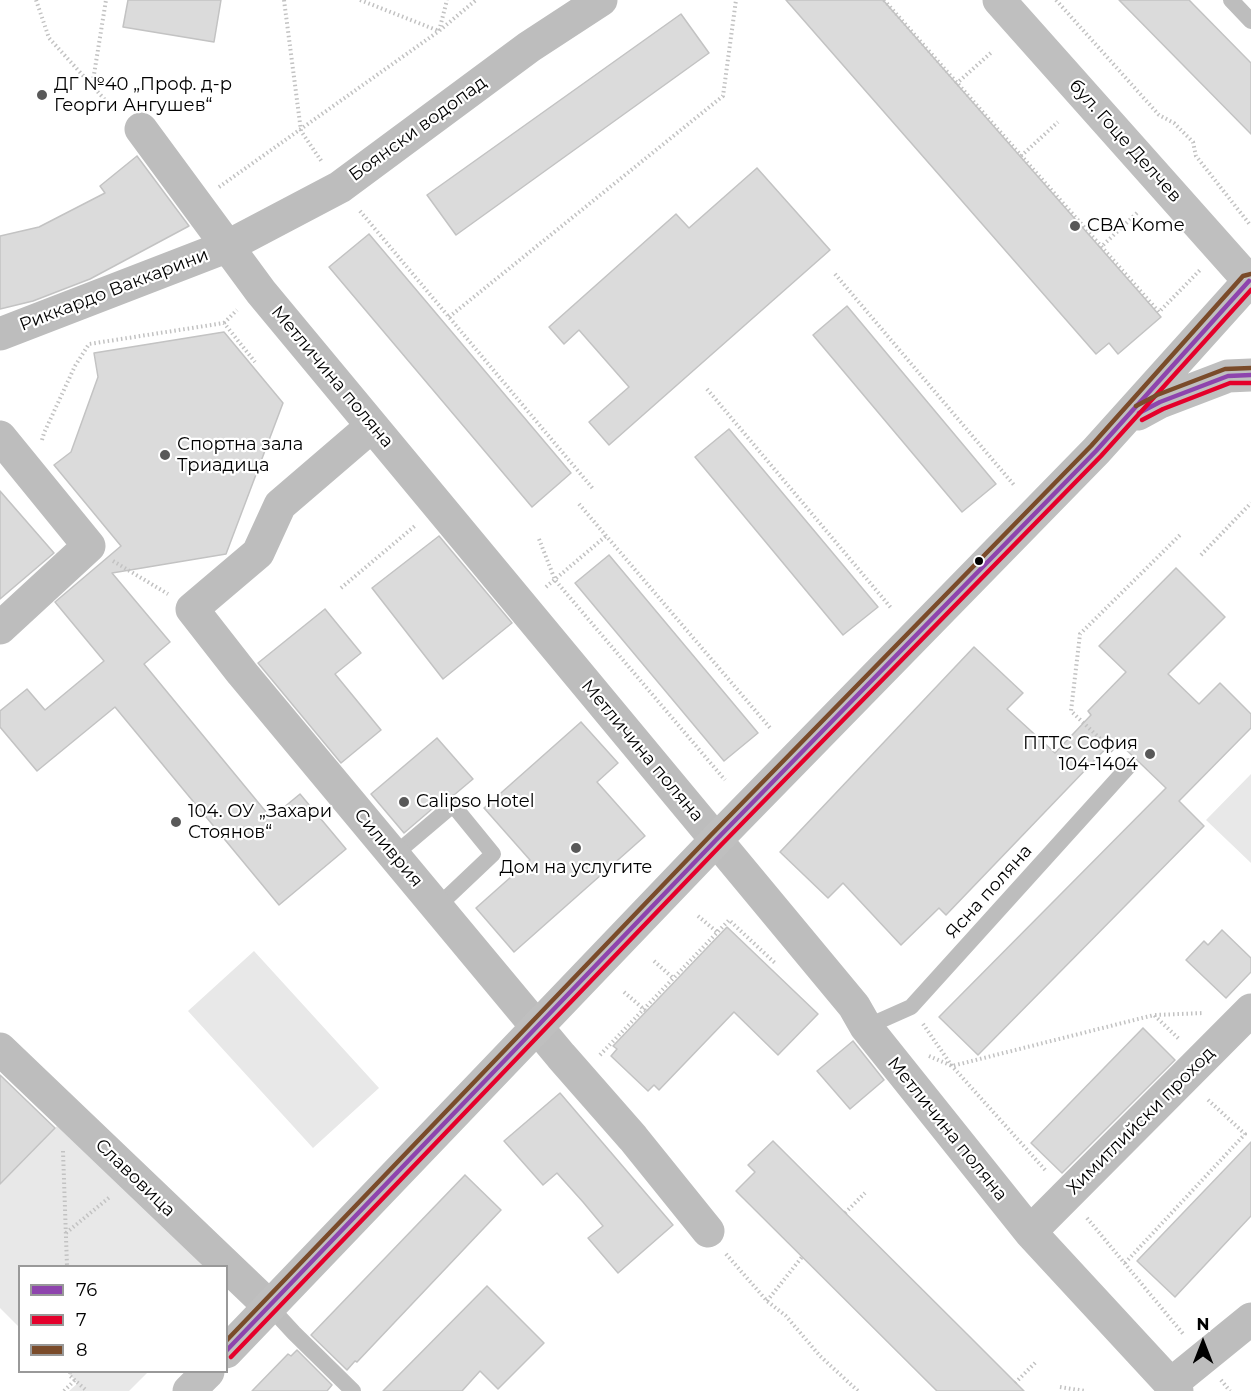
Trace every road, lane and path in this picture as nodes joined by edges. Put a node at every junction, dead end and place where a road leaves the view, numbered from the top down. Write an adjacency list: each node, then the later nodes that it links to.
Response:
1 (36, 0): 17 (path)
2 (106, 0): 17 (path)
3 (284, 0): 20 (path)
4 (360, 0): 14 (path)
5 (447, 0): 14 (path)
6 (476, 0): 14 (path)
7 (601, 0): 22 (street, Боянски водопад)
8 (736, 0): 31 (path)
9 (884, 0): 16 (path)
10 (999, 0): 30 (street, бул. Гоце Делчев)
11 (1056, 0): 25 (path)
12 (1231, 0): 13 (lane)
13 (1251, 21)
14 (439, 31): 20 (path)
15 (993, 51): 16 (path)
16 (957, 83): 21 (path)
17 (92, 87): 19 (path)
18 (1058, 122): 21 (path)
19 (141, 129): 23 (street, Метличина поляна)
20 (300, 131): 22 (path); 23 (path)
21 (1020, 156): 27 (path)
22 (340, 187): 26 (street, Боянски водопад); 31 (path)
23 (196, 202): 26 (street, Метличина поляна)
24 (1138, 211): 27 (path)
25 (1251, 226)
26 (228, 246): 32 (street, Риккардо Ваккарини); 37 (street, Метличина поляна)
27 (1101, 247): 29 (path)
28 (835, 274): 39 (path)
29 (1196, 274)
30 (1250, 280): 36 (street)
31 (449, 317): 40 (path)
32 (0, 334)
33 (255, 362): 38 (path)
34 (1251, 375): 36 (street)
35 (707, 389): 52 (path)
36 (1124, 422): 57 (street)
37 (372, 426): 43 (street, Метличина поляна); 51 (street)
38 (10, 448): 47 (street)
39 (1014, 485)
40 (594, 490)
41 (1251, 503): 48 (path)
42 (579, 504): 45 (path)
43 (439, 506): 50 (path); 57 (street, Метличина поляна)
44 (1180, 534): 55 (path)
45 (606, 536): 49 (path); 54 (path)
46 (539, 540): 49 (path)
47 (89, 546): 51 (path); 53 (street)
48 (1201, 555)
49 (555, 580): 56 (path)
50 (341, 588)
51 (192, 609): 58 (street, Силиврия)
52 (892, 609)
53 (0, 628)
54 (771, 729)
55 (1129, 766): 68 (lane, Ясна поляна)
56 (725, 780)
57 (716, 840): 68 (street, Метличина поляна); 69 (street)
58 (394, 855): 59 (street, Силиврия); 59 (lane)
59 (437, 907): 69 (street, Силиврия)
60 (698, 916): 61 (path)
61 (717, 932): 63 (path); 64 (path)
62 (654, 961): 64 (path)
63 (778, 965)
64 (673, 978): 66 (path)
65 (624, 992): 66 (path)
66 (645, 1010): 72 (path)
67 (1251, 1010): 73 (street, Химитлийски проход)
68 (866, 1027): 79 (street, Метличина поляна)
69 (538, 1028): 78 (street, Силиврия); 88 (street)
70 (0, 1049): 74 (street, Славовица)
71 (920, 1051): 73 (path)
72 (605, 1064)
73 (1193, 1069): 79 (street, Химитлийски проход); 83 (path)
74 (62, 1109): 80 (path); 85 (street, Славовица)
75 (117, 1191): 80 (path)
76 (865, 1193): 77 (path)
77 (845, 1213)
78 (708, 1231)
79 (1030, 1232): 97 (street, Метличина поляна)
80 (66, 1234): 84 (path)
81 (802, 1257): 87 (path)
82 (731, 1260): 87 (path)
83 (1125, 1263)
84 (67, 1265)
85 (226, 1265)
86 (228, 1267): 88 (street, Славовица)
87 (767, 1301): 102 (path)
88 (270, 1307): 90 (street); 101 (lane)
89 (1251, 1319): 97 (street)
90 (228, 1350)
91 (1035, 1362): 95 (path)
92 (70, 1373): 94 (path)
93 (206, 1373): 100 (street)
94 (75, 1380): 98 (path); 99 (path)
95 (1015, 1383)
96 (1060, 1387): 103 (path)
97 (1174, 1388)
98 (64, 1391)
99 (87, 1391)
100 (189, 1391)
101 (353, 1391)
102 (858, 1391)
103 (1085, 1391)

